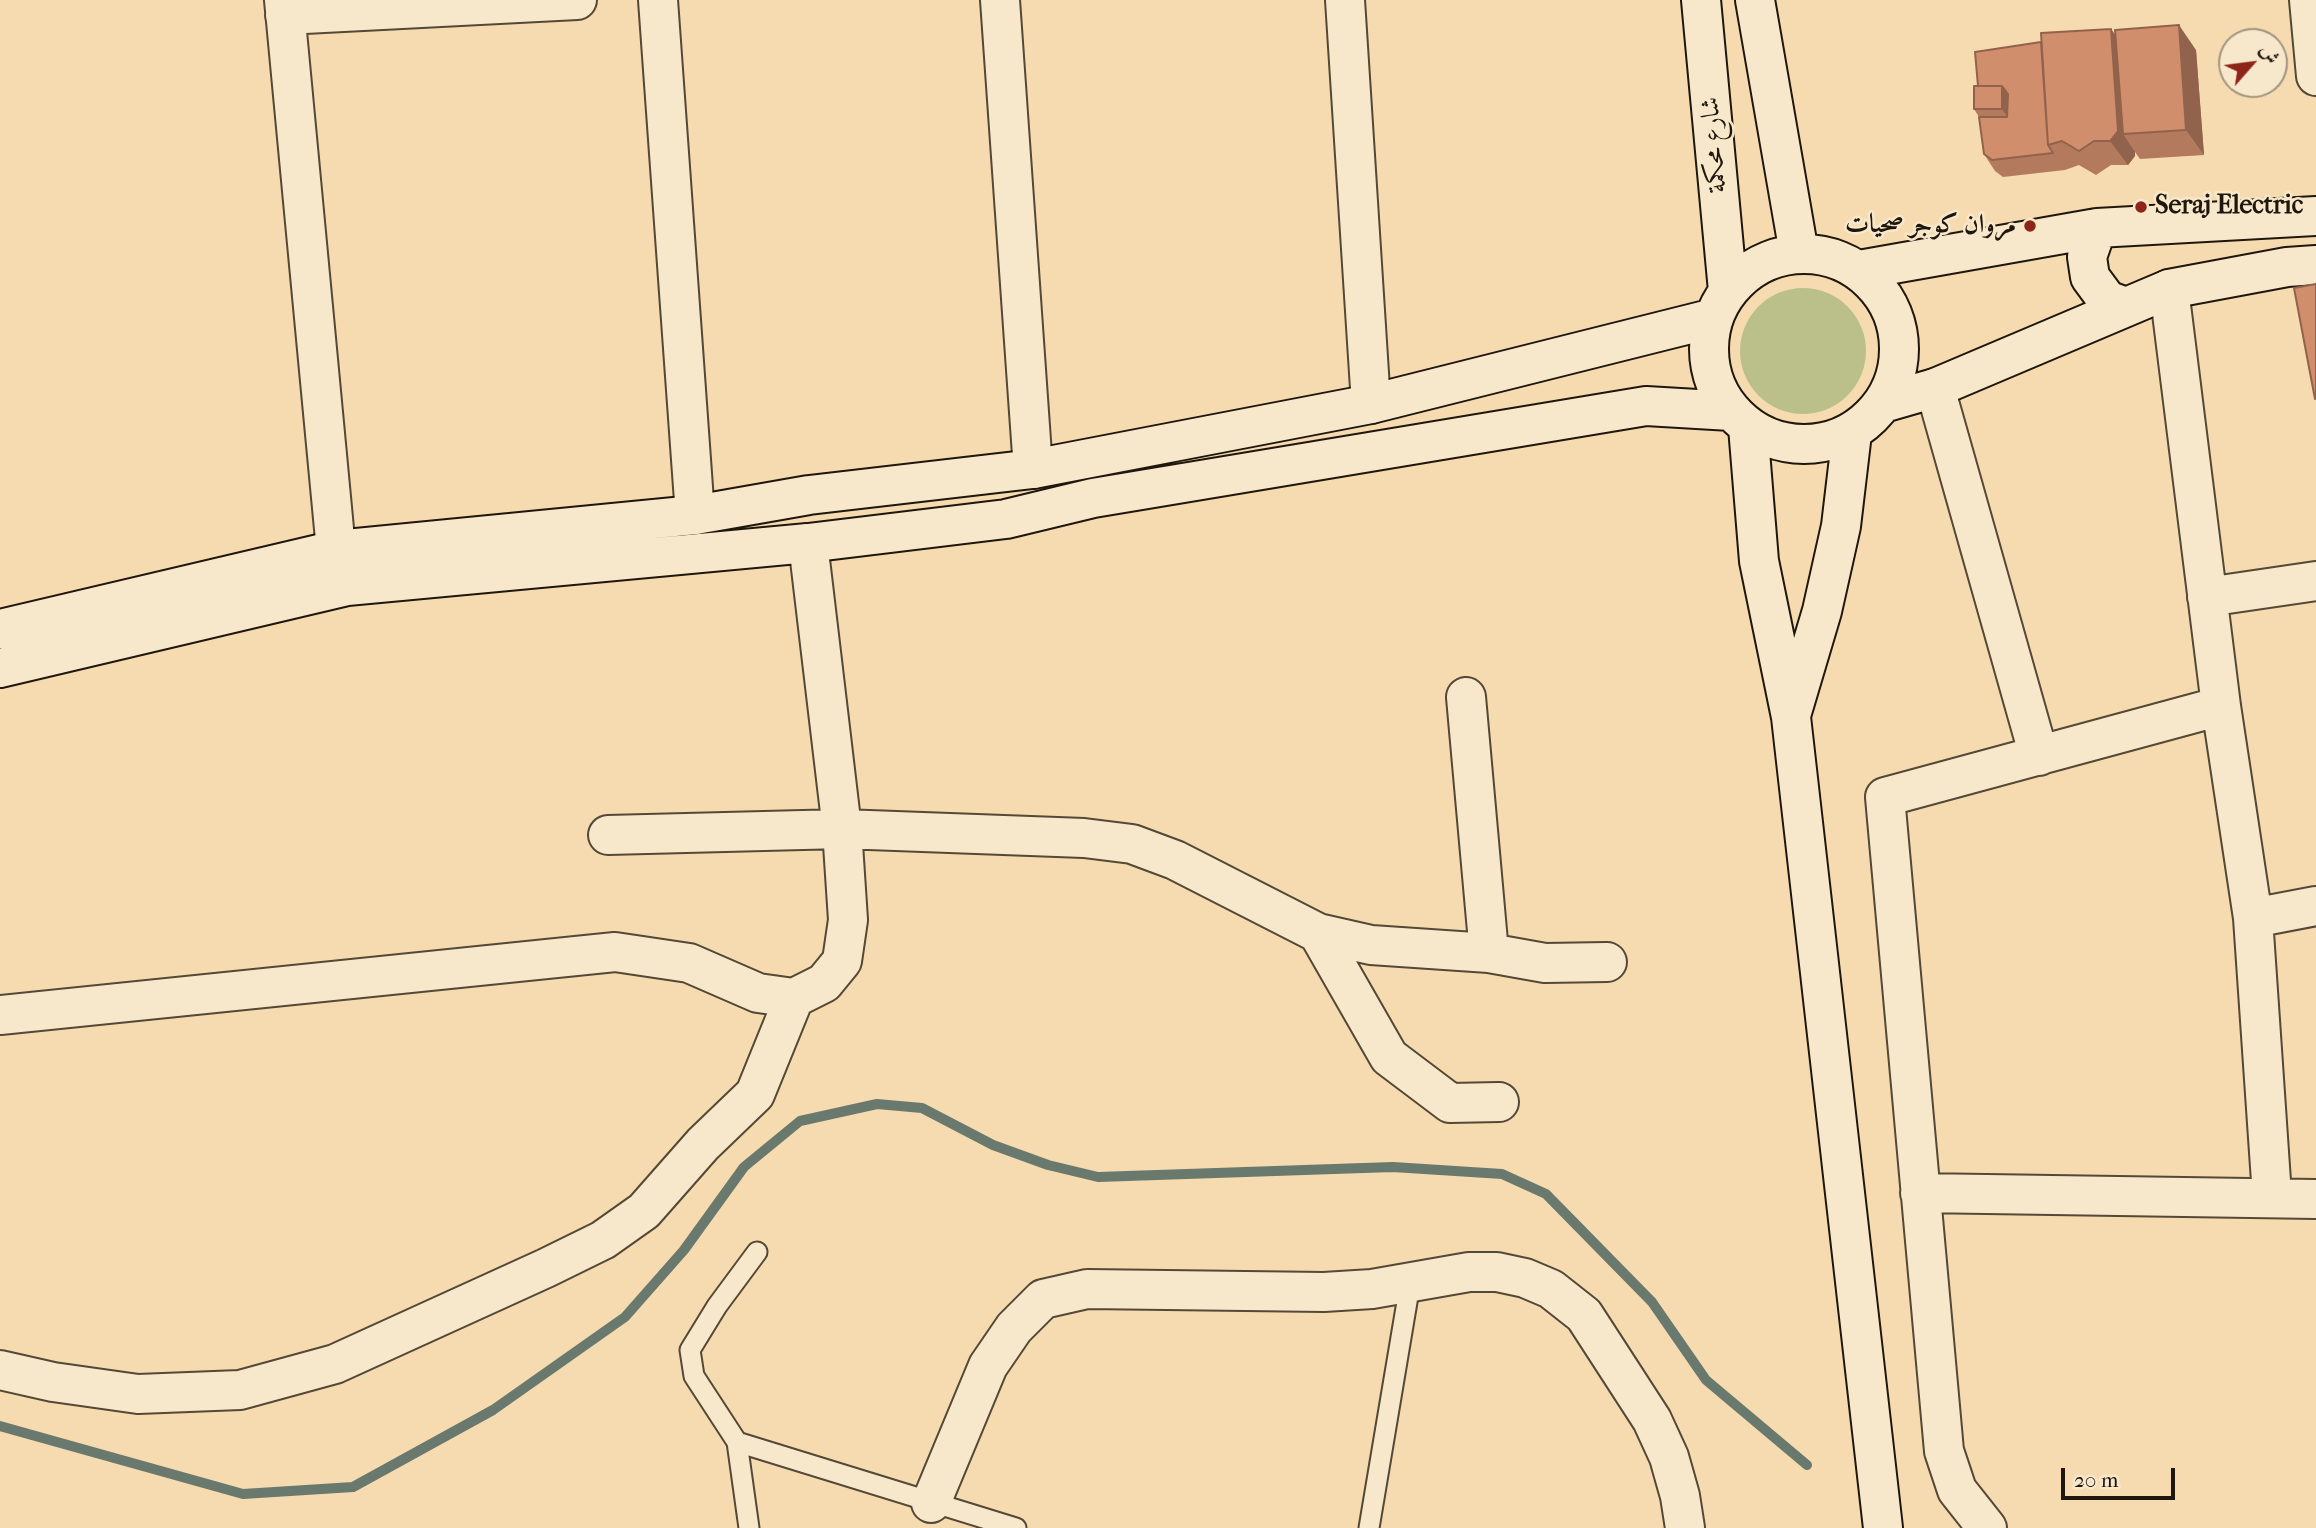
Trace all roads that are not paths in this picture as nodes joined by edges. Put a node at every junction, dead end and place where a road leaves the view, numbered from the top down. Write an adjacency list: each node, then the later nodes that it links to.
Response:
1 (577, 0): 8 (street)
2 (658, 0): 24 (street)
3 (1000, 0): 23 (street)
4 (1345, 0): 20 (street)
5 (1701, 0): 16 (street, شارع محكمة)
6 (1755, 0): 12 (street)
7 (2309, 0): 9 (street)
8 (284, 7): 26 (street)
9 (2316, 76)
10 (2316, 216): 11 (street)
11 (2097, 228): 14 (street); 17 (street)
12 (1799, 253): 14 (street); 16 (street)
13 (2316, 265): 15 (street)
14 (1859, 270): 19 (street)
15 (2169, 289): 17 (street); 28 (street)
16 (1721, 304): 20 (street); 21 (street)
17 (2123, 306): 18 (street)
18 (1935, 388): 19 (street); 34 (street)
19 (1883, 403): 22 (street)
20 (1371, 404): 23 (street)
21 (1740, 419): 22 (street); 25 (street); 33 (street)
22 (1852, 433): 33 (street)
23 (1033, 469): 24 (street)
24 (695, 515): 26 (street)
25 (808, 543): 30 (street); 35 (street)
26 (336, 550): 29 (street)
27 (2316, 581): 28 (street)
28 (2207, 597): 32 (street)
29 (0, 629)
30 (0, 668)
31 (1466, 697): 40 (street)
32 (2221, 706): 34 (street); 38 (street)
33 (1791, 718): 57 (street)
34 (2039, 756): 45 (street)
35 (842, 829): 36 (street); 39 (street); 42 (street)
36 (608, 835)
37 (2316, 906): 38 (street)
38 (2253, 918): 46 (street)
39 (1318, 933): 40 (street); 44 (street)
40 (1489, 953): 41 (street)
41 (1607, 961)
42 (794, 998): 43 (street); 50 (street)
43 (0, 1015)
44 (1499, 1102)
45 (1920, 1193): 46 (street); 58 (street)
46 (2272, 1196): 47 (street)
47 (2316, 1199)
48 (757, 1252): 51 (lane)
49 (1409, 1284): 52 (street); 55 (lane); 56 (street)
50 (0, 1370)
51 (737, 1442): 52 (lane); 53 (lane)
52 (931, 1503): 54 (lane)
53 (749, 1528)
54 (1016, 1528)
55 (1369, 1528)
56 (1685, 1528)
57 (1883, 1528)
58 (1987, 1528)

